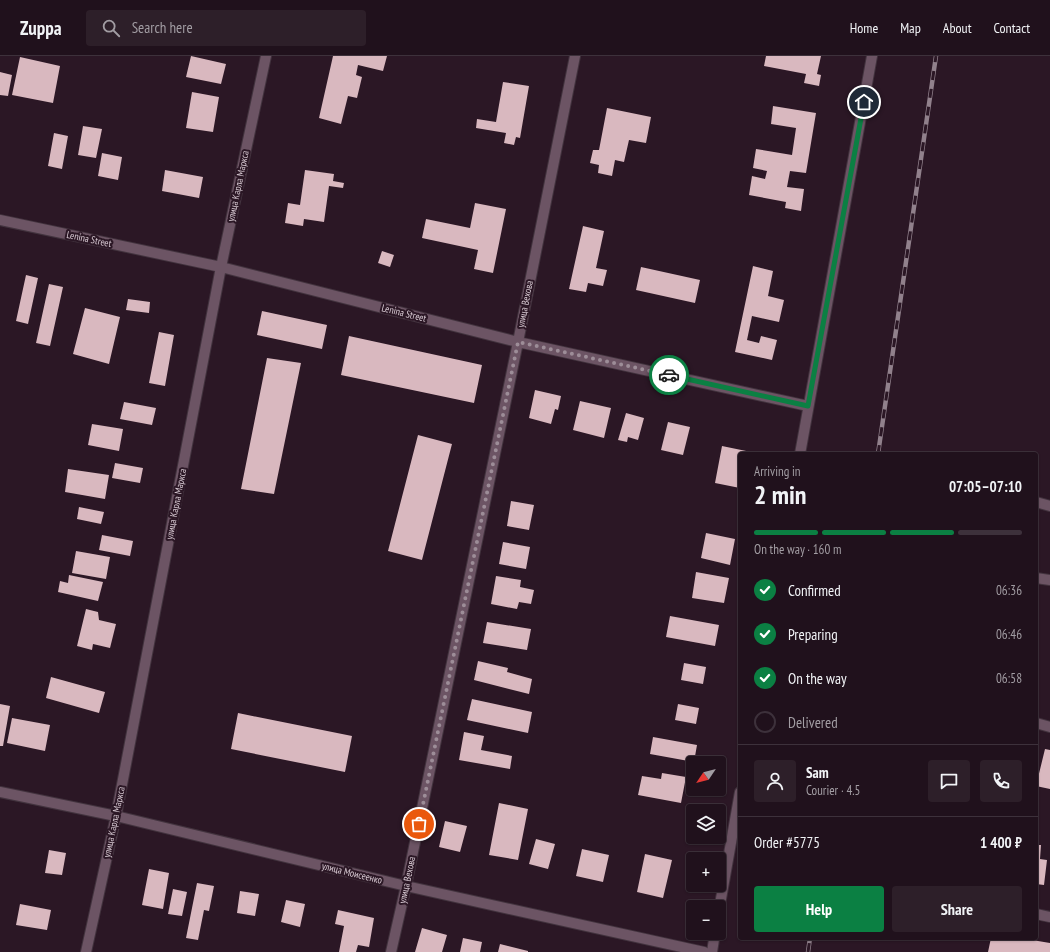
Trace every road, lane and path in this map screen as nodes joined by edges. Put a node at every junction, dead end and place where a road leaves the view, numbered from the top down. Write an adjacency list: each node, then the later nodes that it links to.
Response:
1 (266, 56): 5 (street, улица Карла Маркса)
2 (575, 56): 6 (street, улица Вехова)
3 (872, 56): 7 (street)
4 (0, 220): 5 (street, Lenina Street)
5 (221, 267): 6 (street, Lenina Street); 17 (street, улица Карла Маркса)
6 (518, 342): 7 (street, Lenina Street); 18 (street, улица Вехова)
7 (808, 406): 8 (street)
8 (800, 452)
9 (1038, 503): 10 (street)
10 (1050, 506)
11 (1038, 578): 12 (street)
12 (1050, 580)
13 (1038, 723): 14 (street)
14 (1050, 726)
15 (0, 792): 17 (street, улица Моисеенко)
16 (738, 803): 19 (street)
17 (116, 816): 18 (street, улица Моисеенко); 23 (street, улица Карла Маркса)
18 (406, 886): 24 (street, улица Вехова); 25 (street, улица Моисеенко)
19 (721, 900)
20 (1038, 914): 21 (street)
21 (1050, 917)
22 (714, 940): 26 (street)
23 (86, 952)
24 (391, 952)
25 (704, 952)
26 (712, 952)

